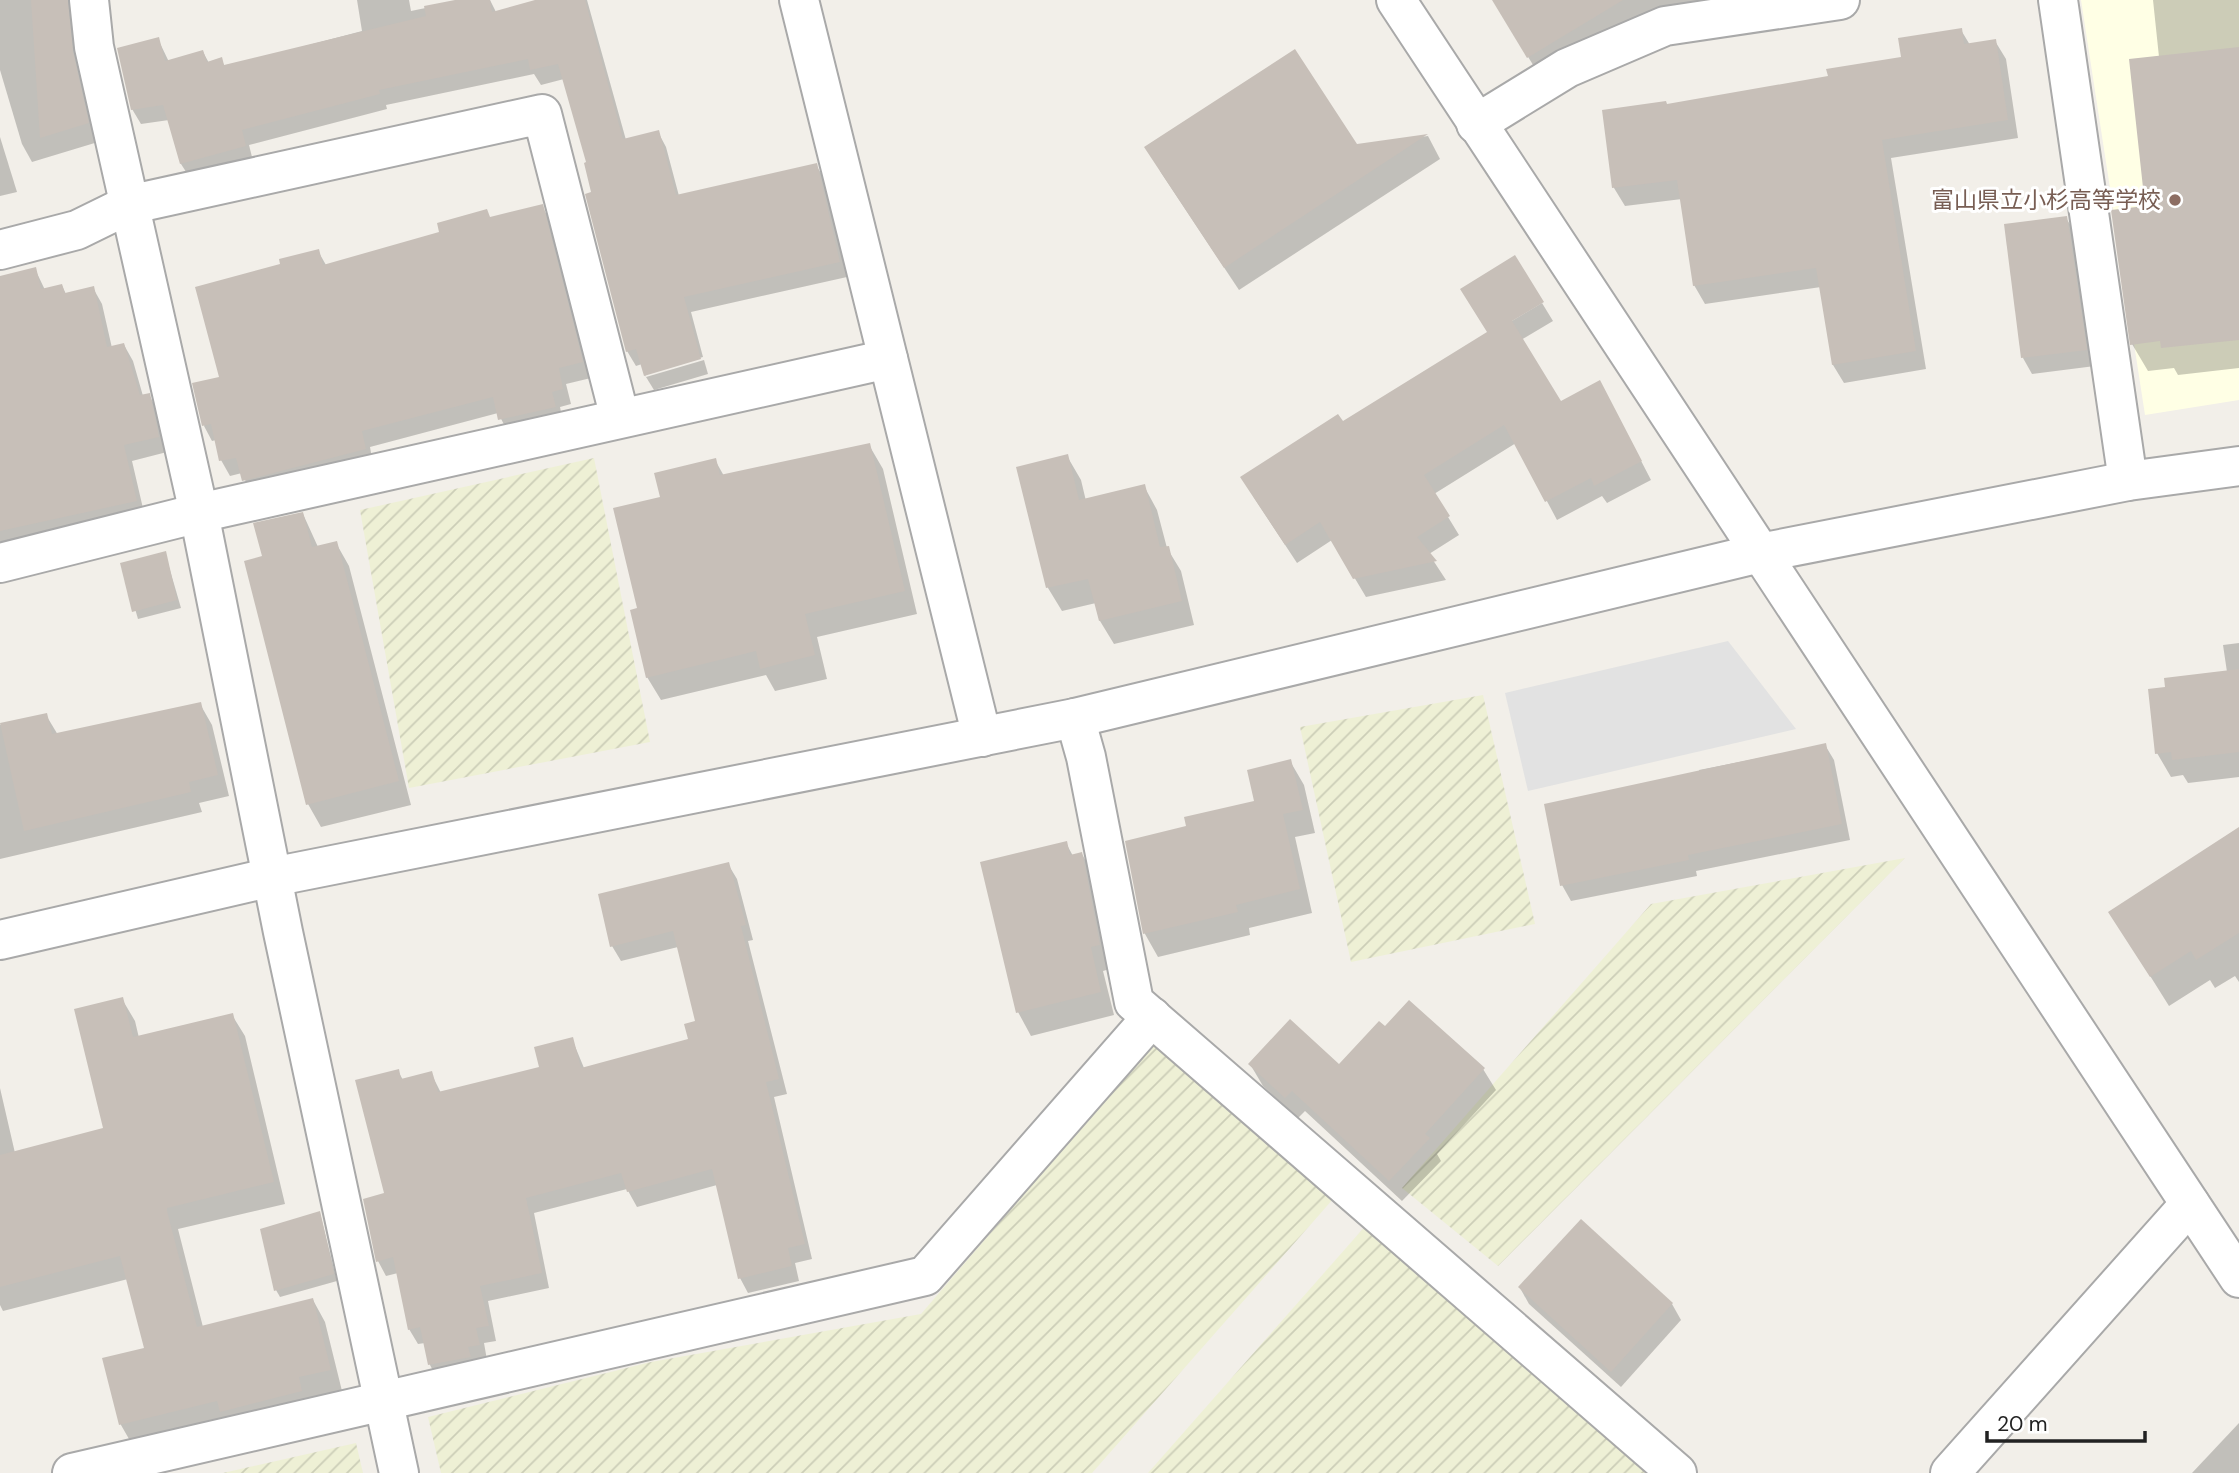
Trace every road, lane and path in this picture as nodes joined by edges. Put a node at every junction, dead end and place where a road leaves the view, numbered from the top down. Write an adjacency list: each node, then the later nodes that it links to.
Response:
1 (89, 0): 7 (street)
2 (799, 0): 9 (street)
3 (1396, 0): 6 (street)
4 (1840, 0): 6 (street)
5 (2058, 0): 12 (street)
6 (1476, 124): 14 (street)
7 (128, 205): 8 (street); 10 (street); 13 (street)
8 (0, 250)
9 (888, 359): 10 (street); 17 (street)
10 (620, 418): 13 (street)
11 (2239, 466): 12 (street)
12 (2128, 481): 14 (street)
13 (199, 513): 15 (street); 18 (street)
14 (1760, 553): 16 (street); 21 (street)
15 (0, 563)
16 (1075, 718): 17 (street); 20 (street)
17 (982, 737): 18 (street)
18 (272, 877): 19 (street); 23 (street)
19 (0, 940)
20 (1152, 1017): 23 (street); 26 (street)
21 (2190, 1204): 22 (street); 27 (street)
22 (2239, 1278)
23 (384, 1402): 24 (street); 25 (street)
24 (72, 1473)
25 (399, 1473)
26 (1677, 1473)
27 (1950, 1473)

